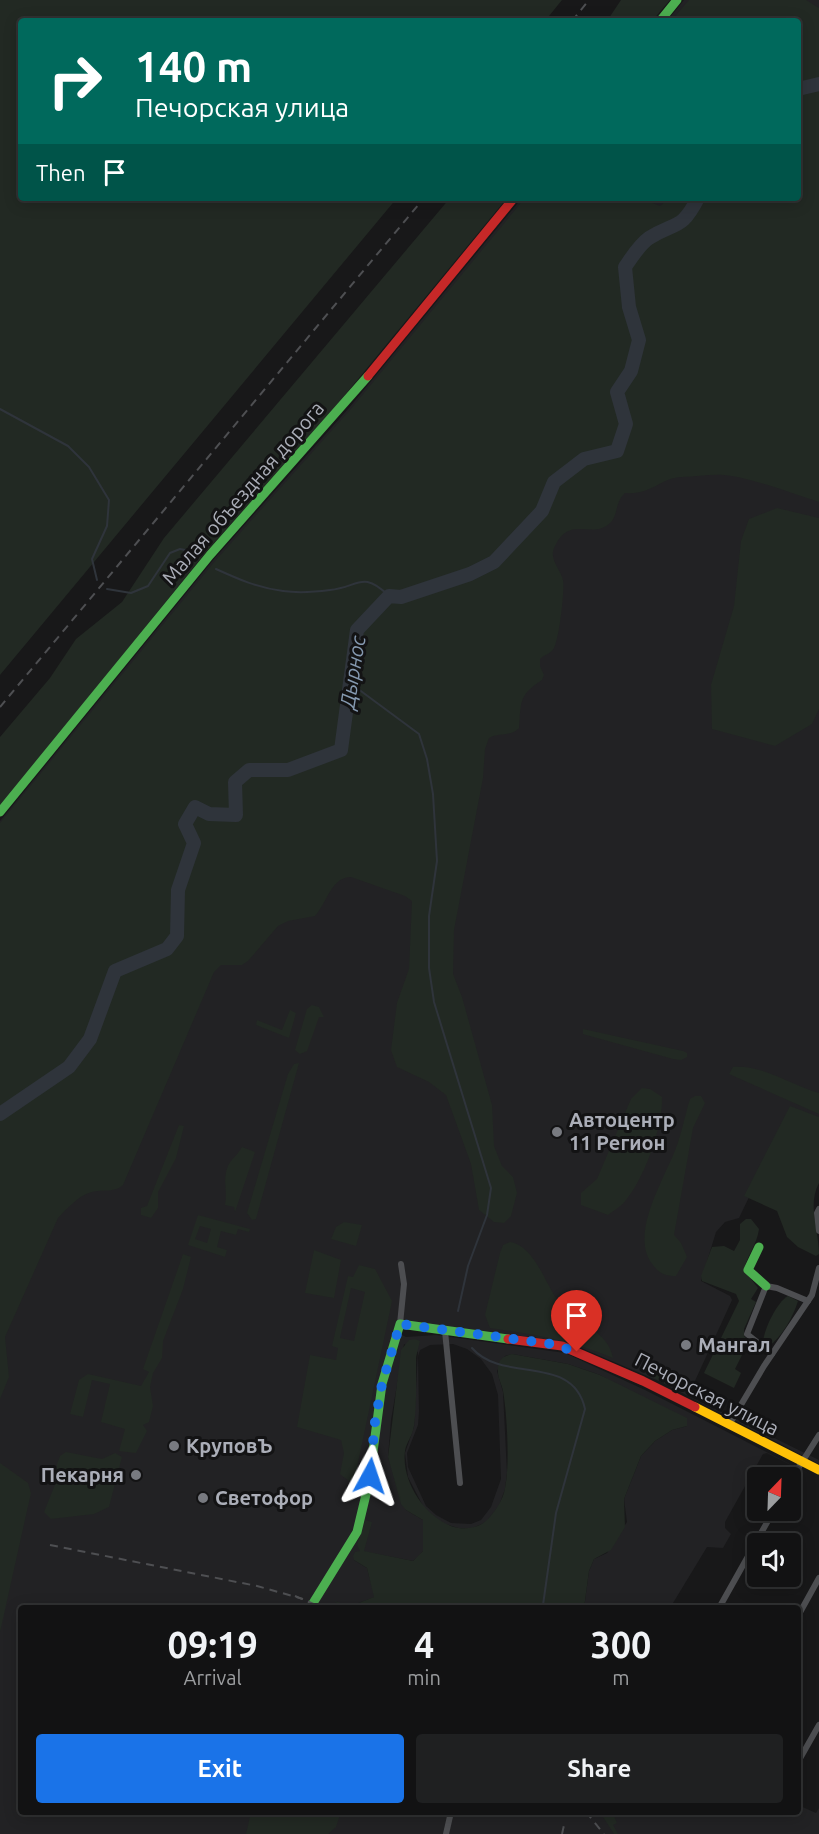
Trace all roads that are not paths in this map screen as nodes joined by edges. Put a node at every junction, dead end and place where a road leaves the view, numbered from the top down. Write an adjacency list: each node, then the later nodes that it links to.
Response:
1 (677, 0): 2 (street)
2 (662, 18)
3 (512, 201): 4 (street, Малая объездная дорога)
4 (0, 812)
5 (819, 1209): 6 (street)
6 (819, 1231)
7 (759, 1246): 10 (street)
8 (401, 1264): 12 (street)
9 (819, 1268): 11 (street)
10 (766, 1286): 11 (street); 14 (street)
11 (808, 1301): 14 (street)
12 (399, 1326): 13 (street, Печорская улица); 23 (street)
13 (445, 1331): 15 (street, Печорская улица); 20 (street)
14 (772, 1354): 15 (street)
15 (729, 1425): 17 (street, Печорская улица)
16 (819, 1435): 17 (street)
17 (802, 1461): 18 (street); 19 (street, Печорская улица)
18 (798, 1467)
19 (819, 1470)
20 (460, 1483)
21 (768, 1521): 24 (street)
22 (819, 1578): 25 (street)
23 (312, 1605)
24 (721, 1605)
25 (801, 1611)
26 (819, 1725): 27 (street)
27 (801, 1757)
28 (450, 1815): 29 (street)
29 (446, 1834)

